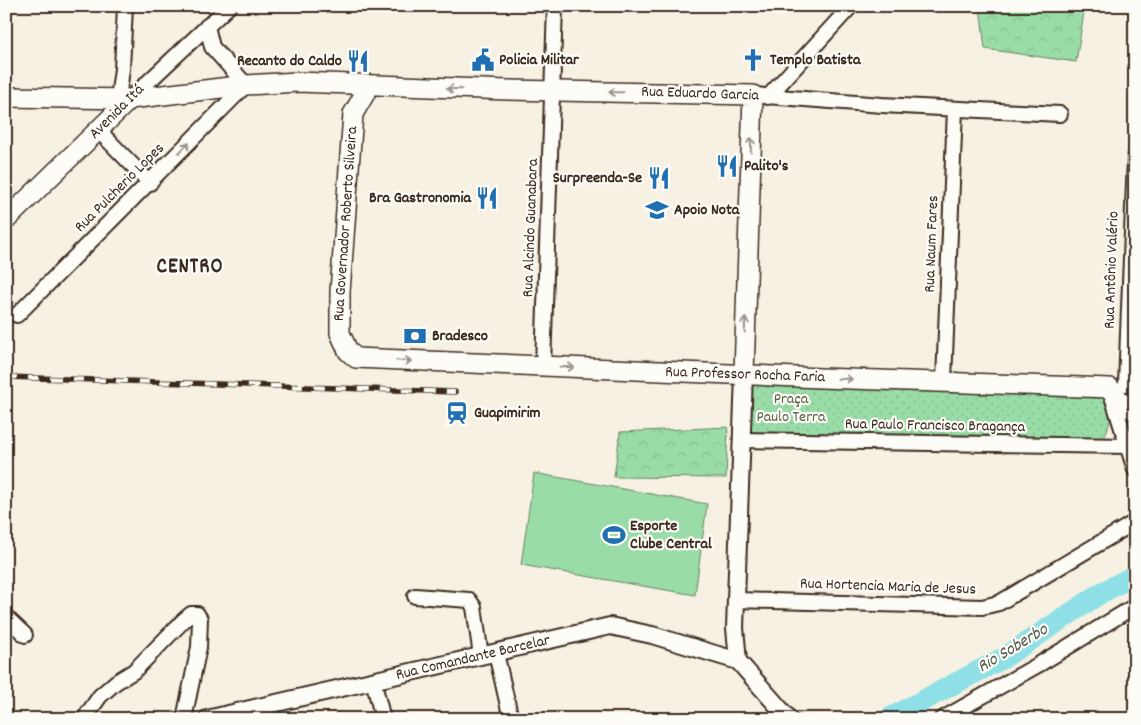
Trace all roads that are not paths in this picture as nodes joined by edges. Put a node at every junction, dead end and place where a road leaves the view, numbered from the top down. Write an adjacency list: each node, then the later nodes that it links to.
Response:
1 (125, 6): 8 (street)
2 (229, 6): 5 (street, Avenida Itá)
3 (555, 6): 13 (street, Rua Alcindo Guanabara)
4 (851, 6): 15 (street)
5 (207, 26): 6 (street, Avenida Itá); 7 (street)
6 (190, 42): 7 (street); 9 (street, Avenida Itá)
7 (212, 47): 11 (street)
8 (122, 70): 9 (street); 16 (street)
9 (148, 82): 16 (street, Avenida Itá)
10 (341, 84): 11 (main road, Rua Eduardo Garcia); 12 (main road, Rua Eduardo Garcia); 18 (main road, Rua Governador Roberto Silveira)
11 (246, 85): 16 (main road, Rua Eduardo Garcia); 22 (street, Rua Pulcherio Lopes, one-way to 11)
12 (370, 85): 13 (main road, Rua Eduardo Garcia, one-way to 12); 18 (main road, Rua Governador Roberto Silveira)
13 (554, 91): 15 (main road, Rua Eduardo Garcia, one-way to 13); 26 (street, Rua Alcindo Guanabara)
14 (6, 96): 16 (main road, Rua Eduardo Garcia)
15 (761, 96): 17 (street, Rua Eduardo Garcia); 27 (main road, one-way to 15)
16 (124, 99): 20 (main road, Avenida Itá)
17 (955, 109): 19 (street, Rua Eduardo Garcia); 28 (street, Rua Naum Fares)
18 (353, 114): 25 (main road, Rua Governador Roberto Silveira)
19 (1060, 114)
20 (99, 131): 22 (street); 23 (main road, Avenida Itá)
21 (1135, 157): 29 (street, Rua Antônio Valério)
22 (150, 183): 24 (street, Rua Pulcherio Lopes)
23 (6, 220)
24 (17, 315)
25 (356, 358): 26 (main road, Rua Professor Rocha Faria, one-way to 26)
26 (543, 366): 27 (main road, Rua Professor Rocha Faria, one-way to 27)
27 (744, 374): 28 (main road, Rua Professor Rocha Faria, one-way to 28); 33 (street)
28 (944, 381): 29 (main road, Rua Professor Rocha Faria)
29 (1123, 385): 30 (main road); 32 (street, Rua Antônio Valério)
30 (1135, 411)
31 (1135, 417): 32 (street)
32 (1123, 430): 34 (street, Rua Antônio Valério)
33 (742, 440): 34 (street, Rua Paulo Francisco Bragança); 38 (street)
34 (1128, 446): 35 (street, Rua Antônio Valério)
35 (1135, 470)
36 (1135, 522): 38 (street, Rua Hortencia Maria de Jesus)
37 (415, 596): 42 (street)
38 (737, 600): 43 (street)
39 (1135, 606): 51 (street)
40 (6, 617): 41 (street)
41 (25, 635)
42 (489, 655): 43 (street, Rua Comandante Barcelar); 44 (street, Rua Comandante Barcelar); 49 (street)
43 (738, 661): 50 (street)
44 (373, 680): 47 (street, Rua Comandante Barcelar); 48 (street)
45 (84, 719): 46 (street)
46 (184, 719)
47 (207, 719)
48 (383, 719)
49 (511, 719)
50 (789, 719)
51 (942, 719)

